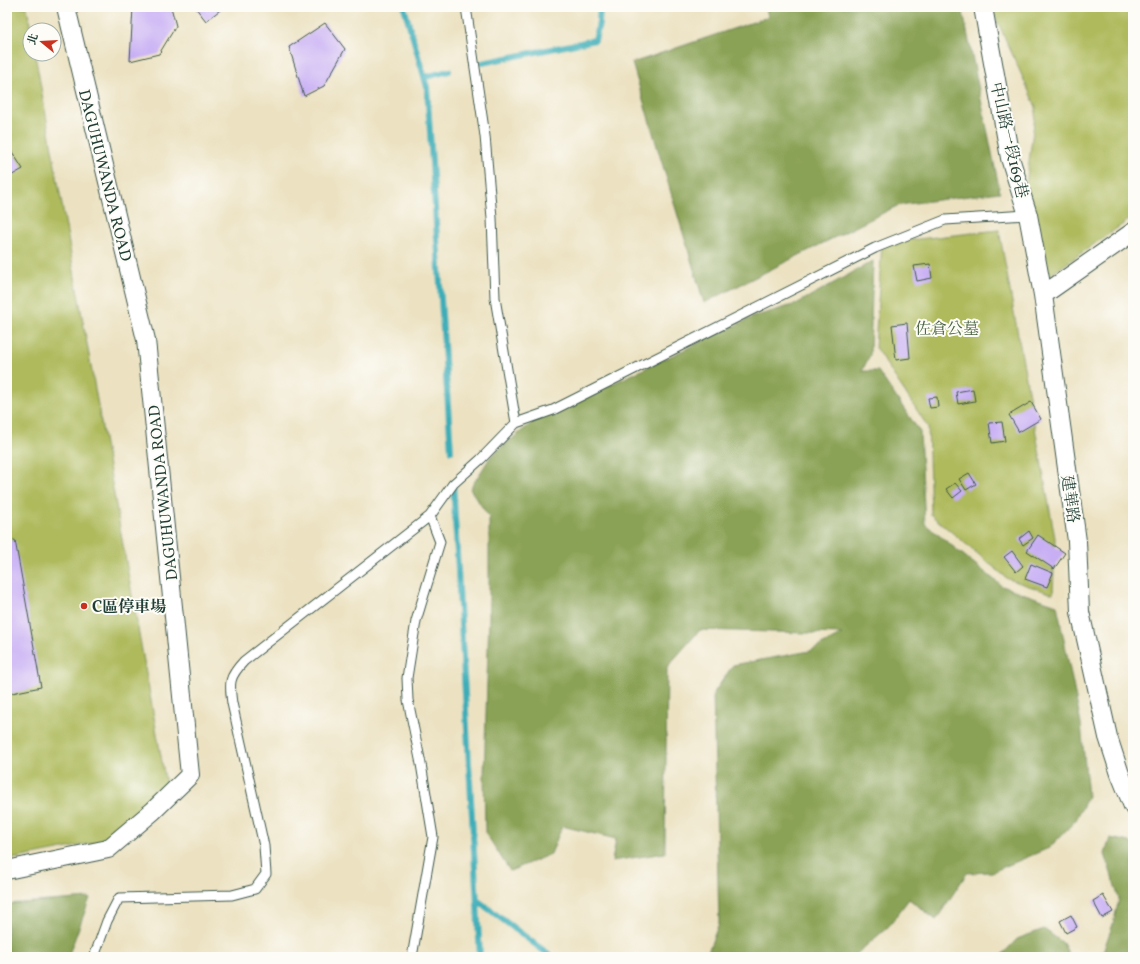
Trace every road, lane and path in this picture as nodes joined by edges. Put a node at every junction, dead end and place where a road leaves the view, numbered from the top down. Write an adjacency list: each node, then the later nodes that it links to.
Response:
1 (66, 7): 10 (street, DAGUHUWANDA ROAD)
2 (466, 7): 7 (lane)
3 (983, 7): 4 (street, 中山路一段169巷)
4 (1028, 215): 6 (street, 中山路一段169巷); 7 (lane)
5 (1133, 232): 6 (street)
6 (1043, 295): 9 (street, 建華路)
7 (516, 423): 8 (lane)
8 (430, 516): 11 (lane); 12 (lane)
9 (1133, 806)
10 (7, 870)
11 (94, 957)
12 (412, 957)

